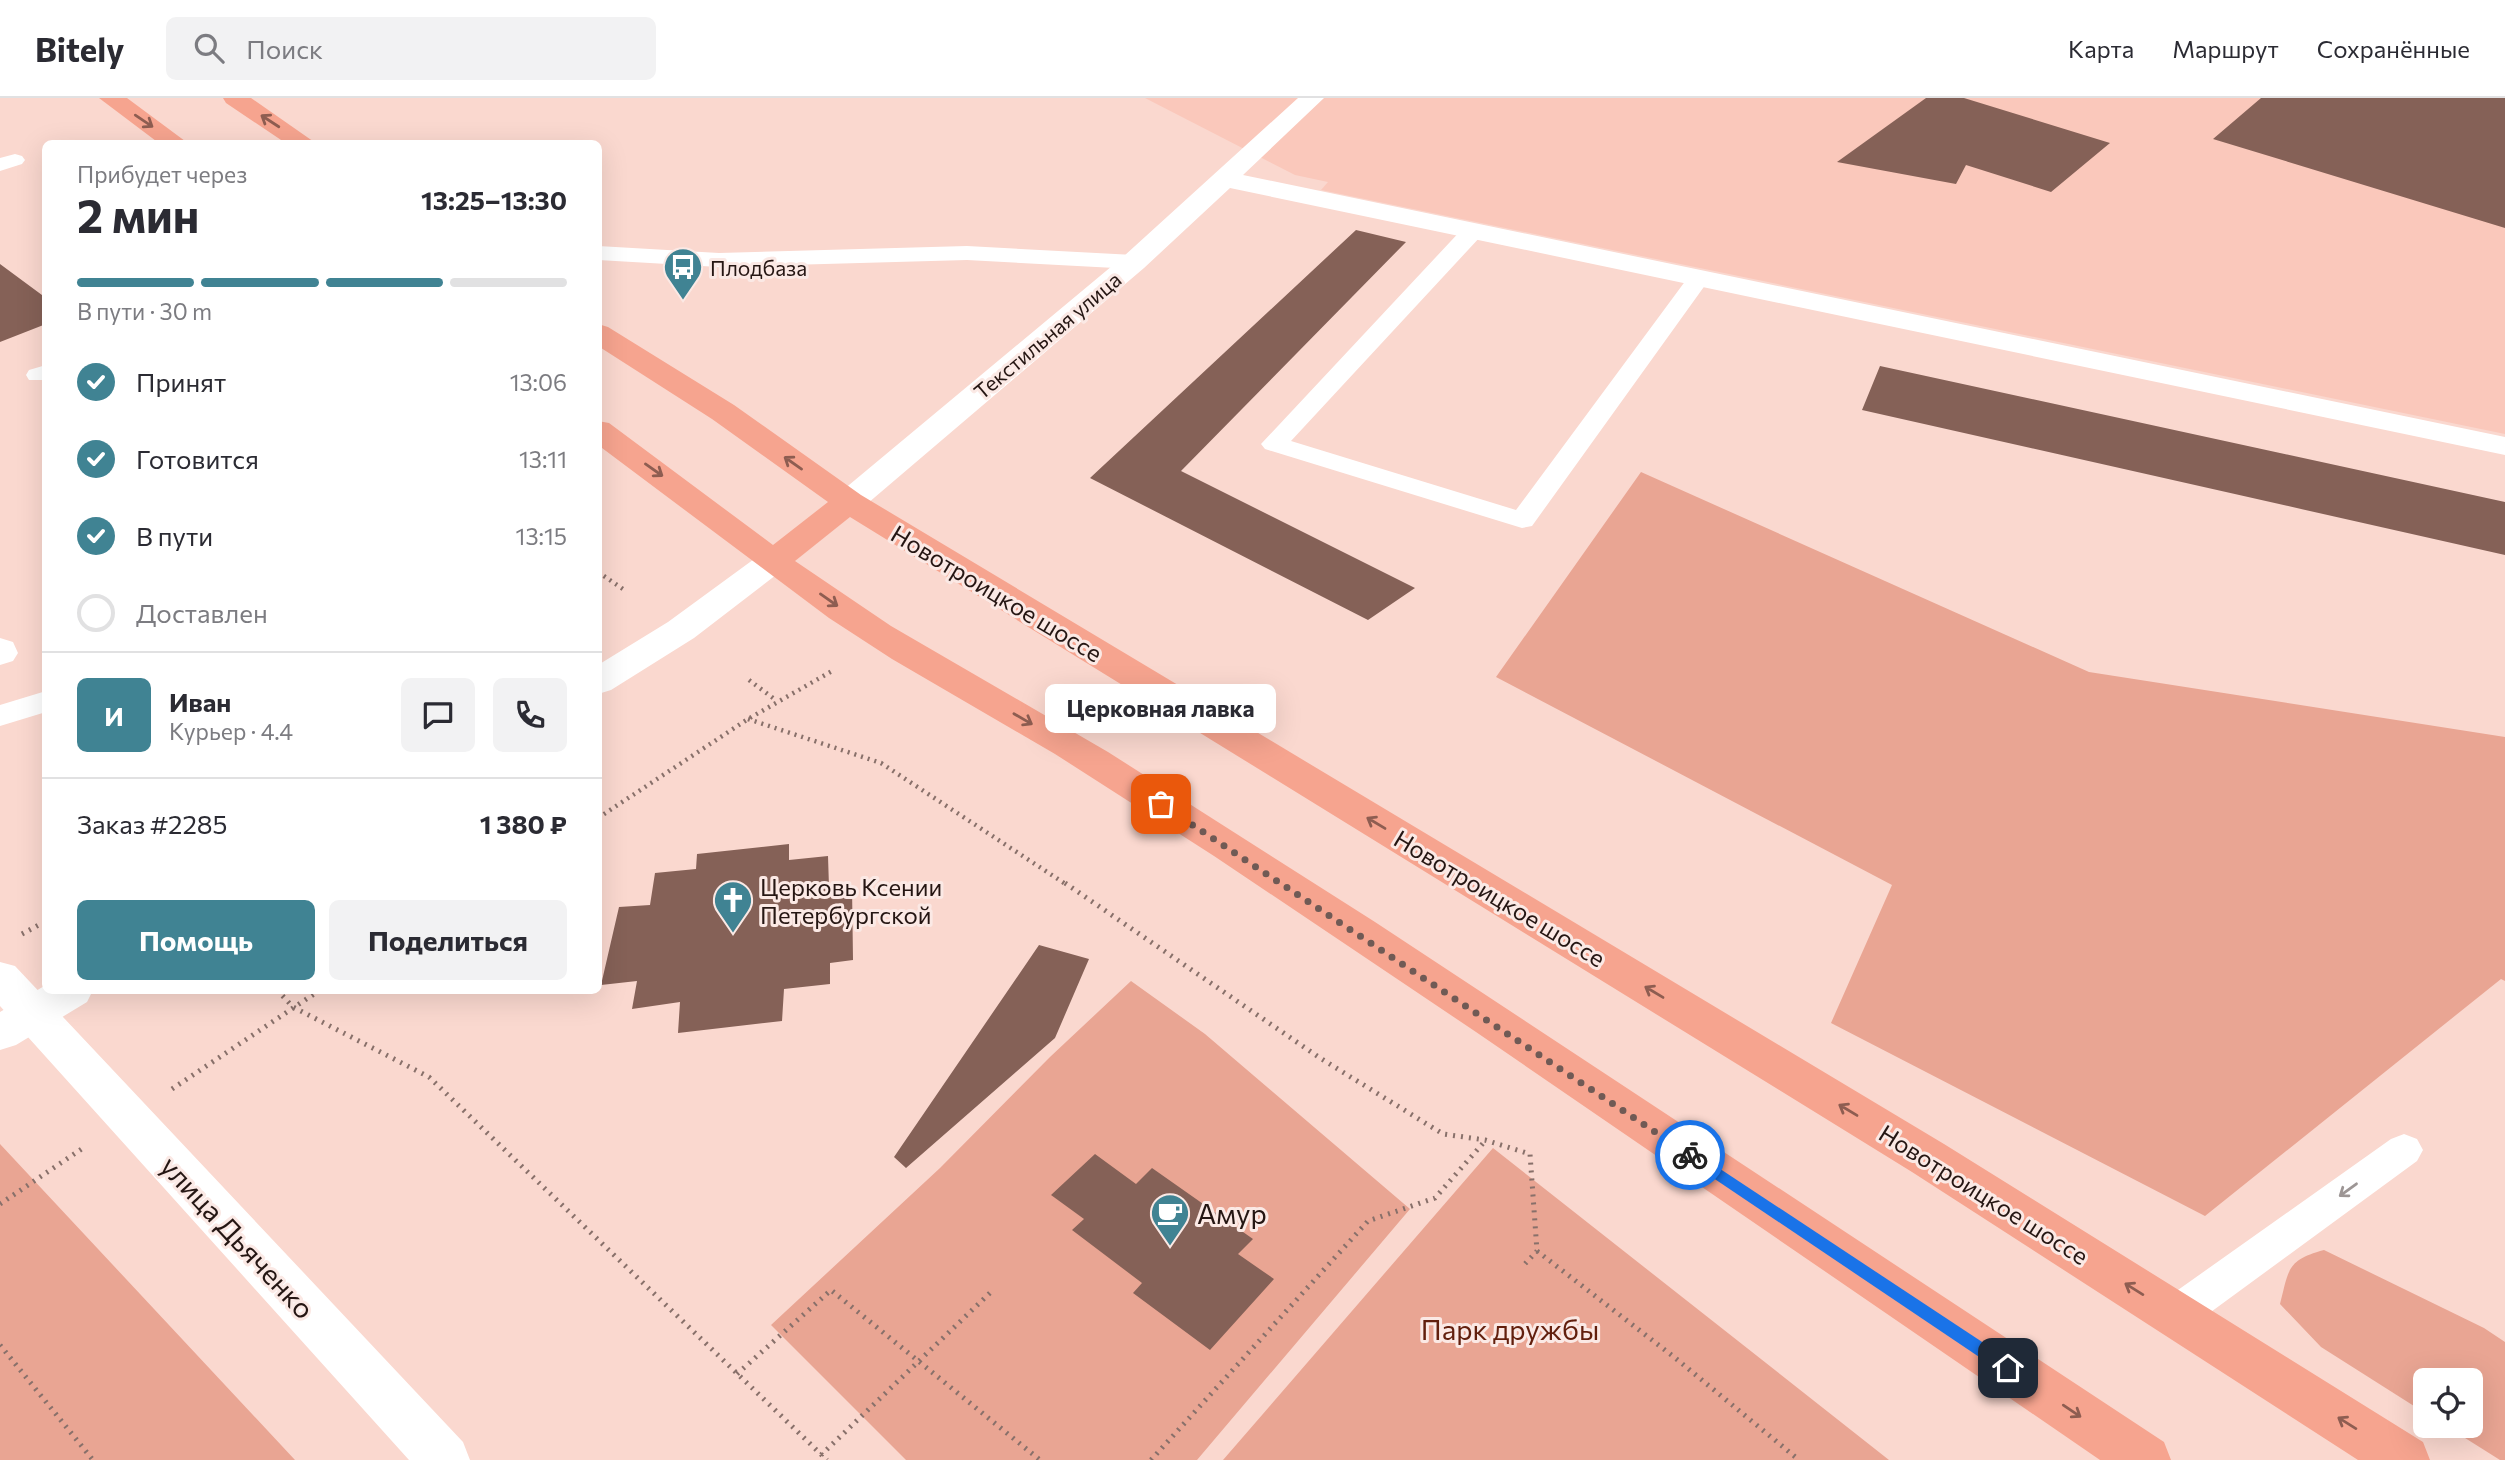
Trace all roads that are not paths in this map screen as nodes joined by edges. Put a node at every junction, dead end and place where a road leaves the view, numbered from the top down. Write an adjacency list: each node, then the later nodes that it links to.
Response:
1 (111, 98): 4 (main road, one-way to 4)
2 (235, 98): 5 (main road, one-way to 2)
3 (1312, 98): 6 (street, Текстильная улица)
4 (171, 140)
5 (299, 140)
6 (1224, 179): 7 (street); 9 (street, Текстильная улица)
7 (1473, 232): 10 (street); 10 (lane)
8 (602, 253): 9 (lane)
9 (1134, 262): 14 (street, Текстильная улица)
10 (1700, 277): 13 (street)
11 (602, 336): 14 (main road, Новотроицкое шоссе, one-way to 11)
12 (602, 433): 15 (main road, one-way to 15)
13 (2505, 446)
14 (849, 502): 15 (main road, Текстильная улица); 23 (main road, Новотроицкое шоссе, one-way to 14)
15 (773, 561): 16 (street); 25 (main road, one-way to 25)
16 (602, 679)
17 (42, 702): 18 (lane)
18 (0, 716)
19 (0, 978): 21 (street, улица Дьяченко)
20 (65, 994): 21 (street)
21 (16, 1023): 24 (street, улица Дьяченко)
22 (2404, 1150): 23 (lane, one-way to 23)
23 (2175, 1315): 26 (main road, Новотроицкое шоссе, one-way to 23)
24 (444, 1460)
25 (2145, 1460)
26 (2404, 1460)

